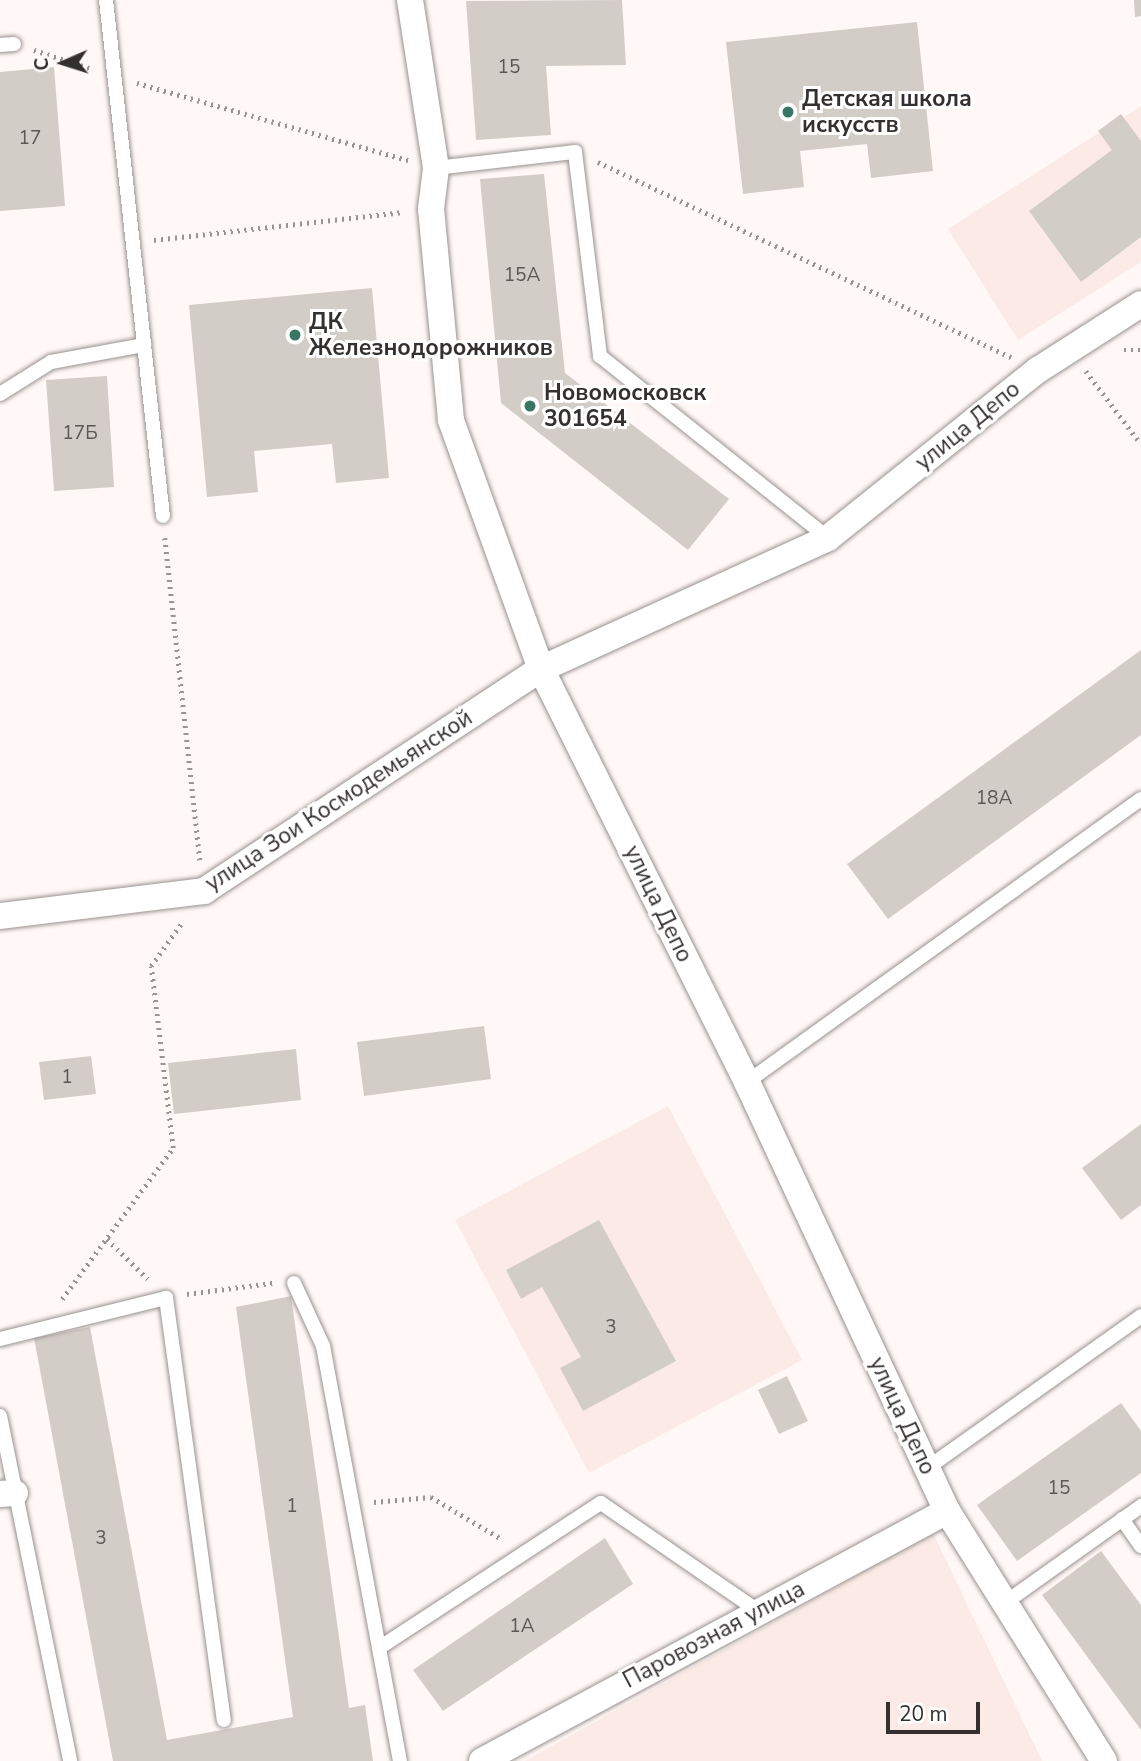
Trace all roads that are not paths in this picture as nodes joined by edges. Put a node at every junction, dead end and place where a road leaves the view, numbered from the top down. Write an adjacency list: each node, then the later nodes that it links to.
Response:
1 (106, 0): 5 (lane)
2 (410, 0): 3 (street)
3 (436, 167): 8 (lane); 9 (street)
4 (1141, 304): 8 (street, улица Депо)
5 (144, 345): 6 (lane); 7 (lane)
6 (0, 394)
7 (163, 516)
8 (828, 538): 9 (street, улица Депо)
9 (541, 669): 11 (street, улица Зои Космодемьянской); 12 (street, улица Депо)
10 (1141, 799): 12 (lane)
11 (0, 916)
12 (747, 1082): 17 (street, улица Депо)
13 (294, 1283): 25 (lane)
14 (1141, 1316): 17 (lane)
15 (0, 1339): 26 (lane)
16 (0, 1416): 18 (lane)
17 (926, 1469): 20 (street, улица Депо)
18 (7, 1494): 27 (lane)
19 (1141, 1506): 21 (lane)
20 (947, 1511): 23 (street, улица Депо); 24 (street, Паровозная улица)
21 (1122, 1519): 22 (lane); 23 (lane)
22 (1141, 1546)
23 (1006, 1602): 30 (street, улица Депо)
24 (758, 1611): 25 (lane); 29 (street, Паровозная улица)
25 (379, 1648): 28 (lane)
26 (224, 1720)
27 (70, 1761)
28 (400, 1761)
29 (482, 1761)
30 (1104, 1761)

